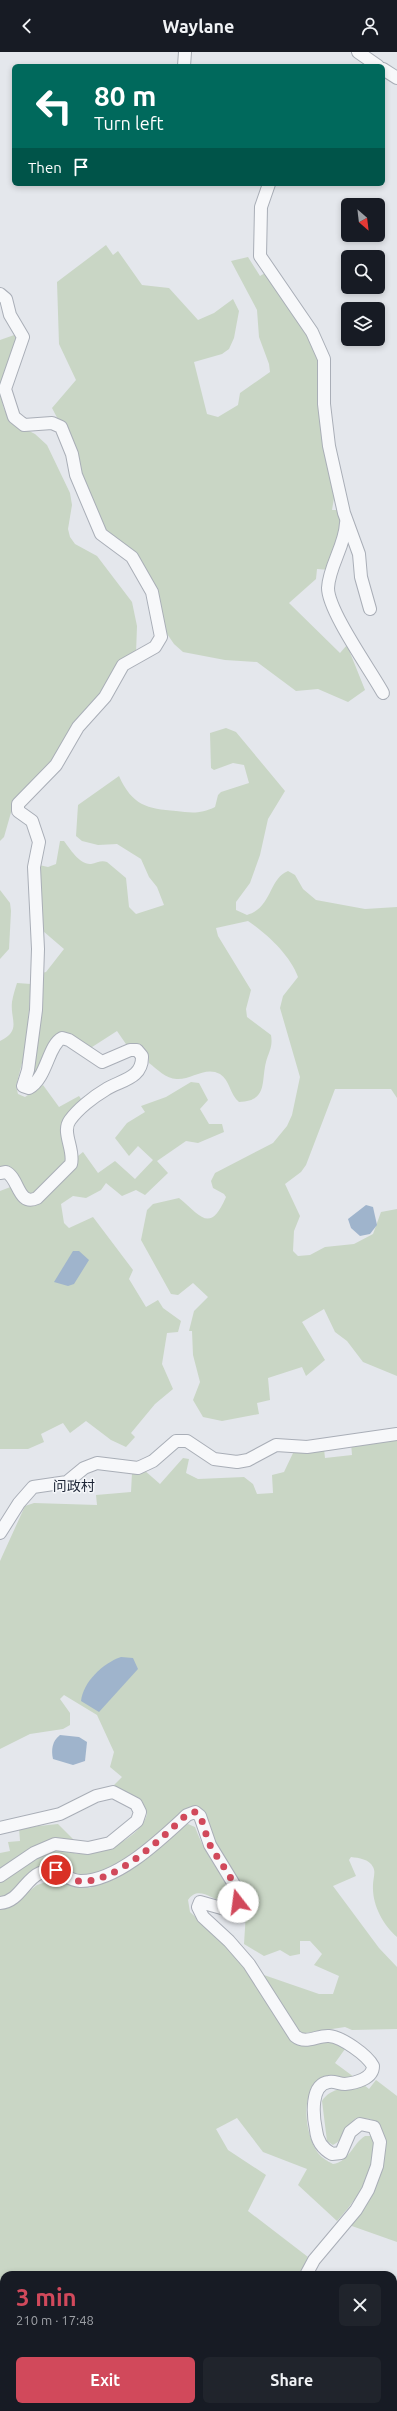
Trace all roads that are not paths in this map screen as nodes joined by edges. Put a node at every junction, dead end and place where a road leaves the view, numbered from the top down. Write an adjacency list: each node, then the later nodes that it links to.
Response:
1 (185, 52): 3 (street)
2 (358, 52): 4 (street)
3 (184, 64)
4 (375, 64)
5 (385, 70): 6 (street)
6 (397, 78)
7 (268, 186): 9 (street)
8 (0, 294): 12 (street)
9 (346, 520): 10 (street); 11 (street)
10 (370, 609)
11 (383, 693)
12 (0, 1173)
13 (397, 1434): 14 (street)
14 (0, 1533)
15 (0, 1828): 16 (street)
16 (0, 1876)
17 (0, 1903): 18 (street)
18 (308, 2271)

